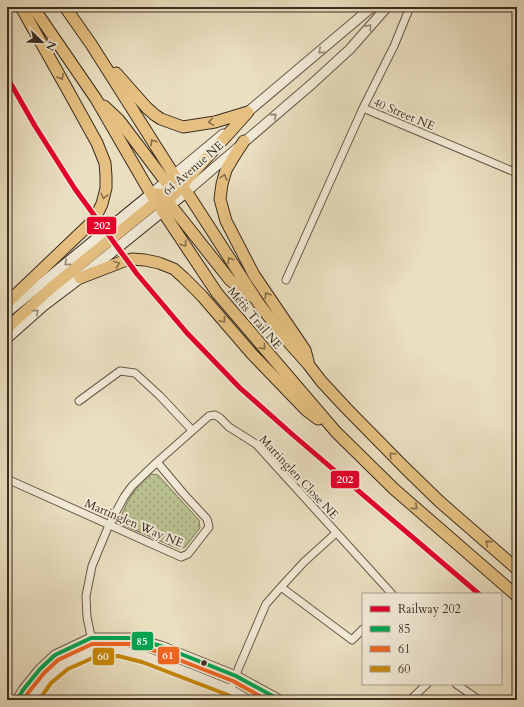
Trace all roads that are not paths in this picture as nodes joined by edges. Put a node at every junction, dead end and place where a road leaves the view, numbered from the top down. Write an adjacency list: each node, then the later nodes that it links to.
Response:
1 (21, 7): 17 (main road, one-way to 17)
2 (33, 7): 8 (main road, Métis Trail NE)
3 (65, 7): 7 (main road, Métis Trail NE)
4 (372, 7): 10 (street, one-way to 10)
5 (387, 7): 11 (street, 64 Avenue NE, one-way to 5)
6 (410, 7): 9 (street, 40 Street NE)
7 (91, 44): 10 (main road, one-way to 7); 13 (main road, Métis Trail NE, one-way to 7)
8 (96, 99): 13 (main road); 14 (main road, Métis Trail NE)
9 (363, 108): 12 (street, 40 Street NE); 16 (street)
10 (248, 112): 13 (main road)
11 (244, 141): 13 (street, 64 Avenue NE); 22 (main road, one-way to 11)
12 (517, 173)
13 (176, 185): 14 (main road); 14 (street, 64 Avenue NE); 18 (main road, Métis Trail NE, one-way to 13)
14 (162, 201): 15 (main road, 64 Avenue NE); 18 (main road); 19 (main road, 64 Avenue NE, one-way to 19); 20 (main road); 25 (main road, Métis Trail NE, one-way to 25)
15 (80, 278): 21 (main road, 64 Avenue NE, one-way to 15); 25 (main road, one-way to 25)
16 (286, 280)
17 (7, 303)
18 (259, 304): 22 (main road, Métis Trail NE)
19 (7, 312)
20 (7, 328)
21 (7, 338)
22 (308, 364): 30 (main road, Métis Trail NE, one-way to 22)
23 (80, 401): 24 (street)
24 (192, 430): 26 (street, Martinglen Close NE); 29 (street, Martinglen Close NE)
25 (336, 432): 33 (main road, Métis Trail NE, one-way to 33)
26 (157, 462): 28 (street, Martinglen Close NE); 28 (street, Martinglen Way NE)
27 (7, 479): 28 (street, Martinglen Way NE)
28 (109, 525): 35 (street, Martinglen Close NE)
29 (336, 533): 31 (street); 32 (street, Martinglen Close NE)
30 (517, 569)
31 (281, 587): 34 (street); 37 (street)
32 (391, 593)
33 (517, 596)
34 (362, 630)
35 (91, 638): 36 (street, Martinglen Close NE); 37 (street); 41 (street)
36 (94, 651): 40 (street); 42 (street)
37 (236, 676): 40 (street); 45 (street)
38 (426, 685): 46 (street)
39 (457, 685): 47 (street)
40 (231, 690): 43 (street); 44 (street)
41 (17, 700)
42 (32, 700)
43 (227, 700)
44 (248, 700)
45 (280, 700)
46 (410, 700)
47 (479, 700)

